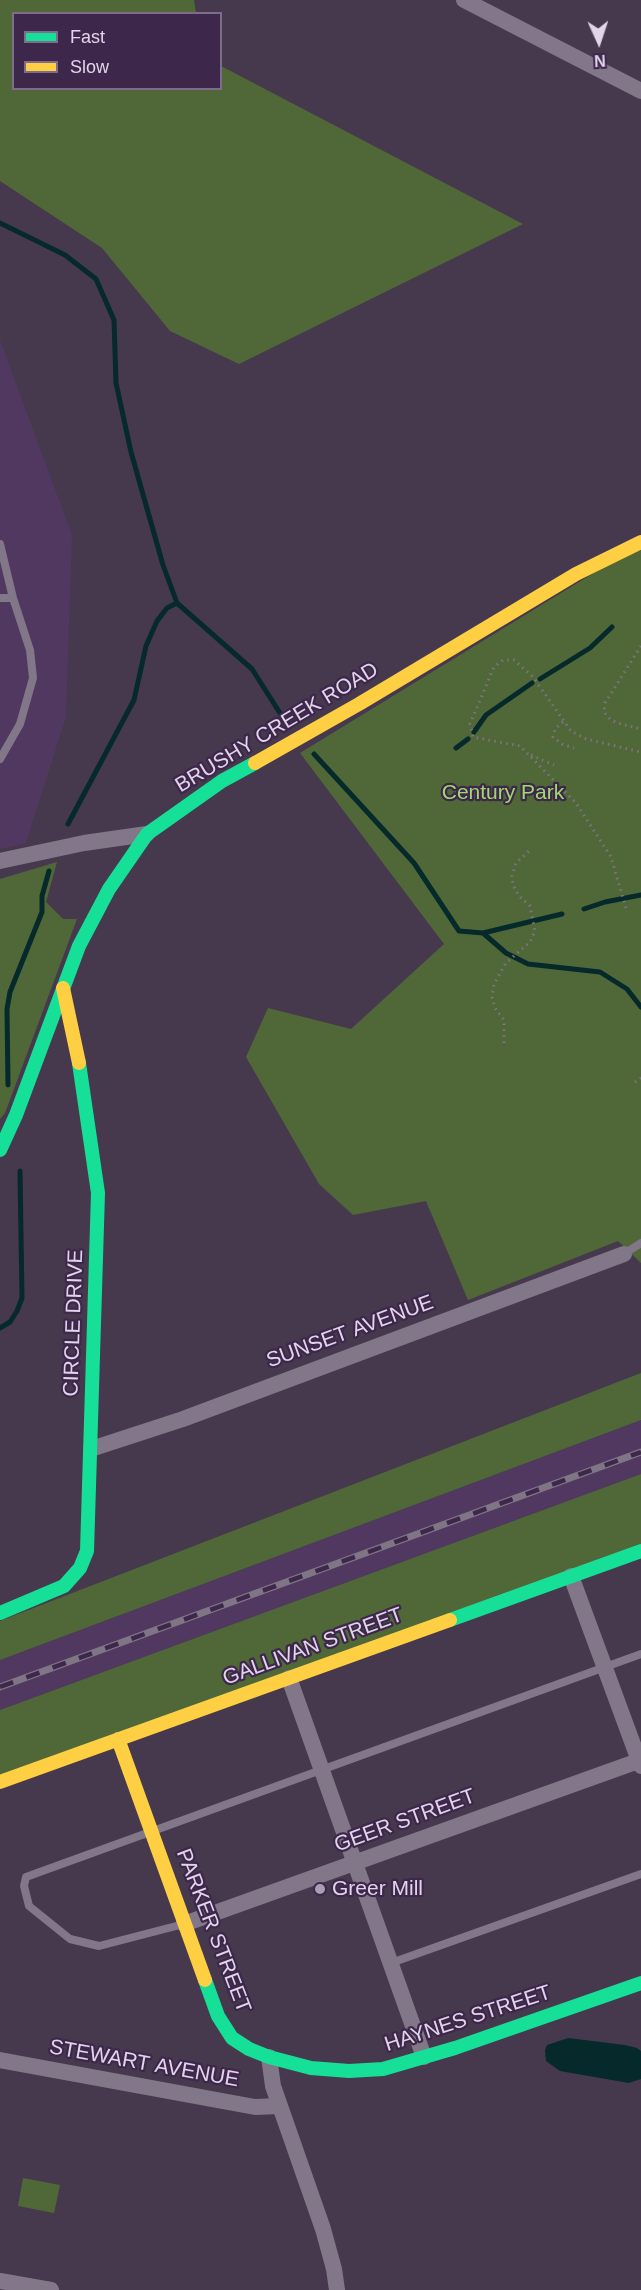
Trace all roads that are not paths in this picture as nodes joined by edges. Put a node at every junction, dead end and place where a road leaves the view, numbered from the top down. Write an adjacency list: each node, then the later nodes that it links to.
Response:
1 (464, 0): 2 (street)
2 (641, 91)
3 (641, 542): 8 (street, BRUSHY CREEK ROAD)
4 (0, 544): 6 (lane)
5 (0, 598): 6 (lane)
6 (13, 598): 7 (lane)
7 (0, 759)
8 (147, 834): 9 (street); 10 (street, BRUSHY CREEK ROAD)
9 (0, 861)
10 (63, 988): 11 (street, BRUSHY CREEK ROAD); 14 (street, CIRCLE DRIVE)
11 (0, 1150)
12 (641, 1242): 13 (lane)
13 (624, 1254): 14 (street, SUNSET AVENUE)
14 (91, 1449): 17 (street, CIRCLE DRIVE)
15 (641, 1551): 16 (street, GALLIVAN STREET)
16 (572, 1576): 19 (street); 20 (street, GALLIVAN STREET)
17 (0, 1612)
18 (641, 1654): 19 (lane)
19 (605, 1666): 22 (street); 23 (lane)
20 (289, 1678): 21 (street, GALLIVAN STREET); 23 (street)
21 (118, 1739): 24 (street, GALLIVAN STREET); 25 (street, PARKER STREET)
22 (640, 1762): 26 (street, GEER STREET)
23 (322, 1770): 25 (lane); 26 (street)
24 (0, 1782)
25 (152, 1832): 28 (street, PARKER STREET); 28 (lane)
26 (355, 1863): 28 (street, GEER STREET); 29 (street)
27 (641, 1874): 29 (lane)
28 (184, 1924): 31 (street, PARKER STREET)
29 (391, 1964): 32 (street)
30 (641, 1983): 32 (street, HAYNES STREET)
31 (269, 2057): 32 (street, HAYNES STREET); 34 (street)
32 (424, 2057)
33 (0, 2060): 34 (street, STEWART AVENUE)
34 (279, 2106): 37 (street)
35 (0, 2281): 36 (street)
36 (51, 2290)
37 (337, 2290)

